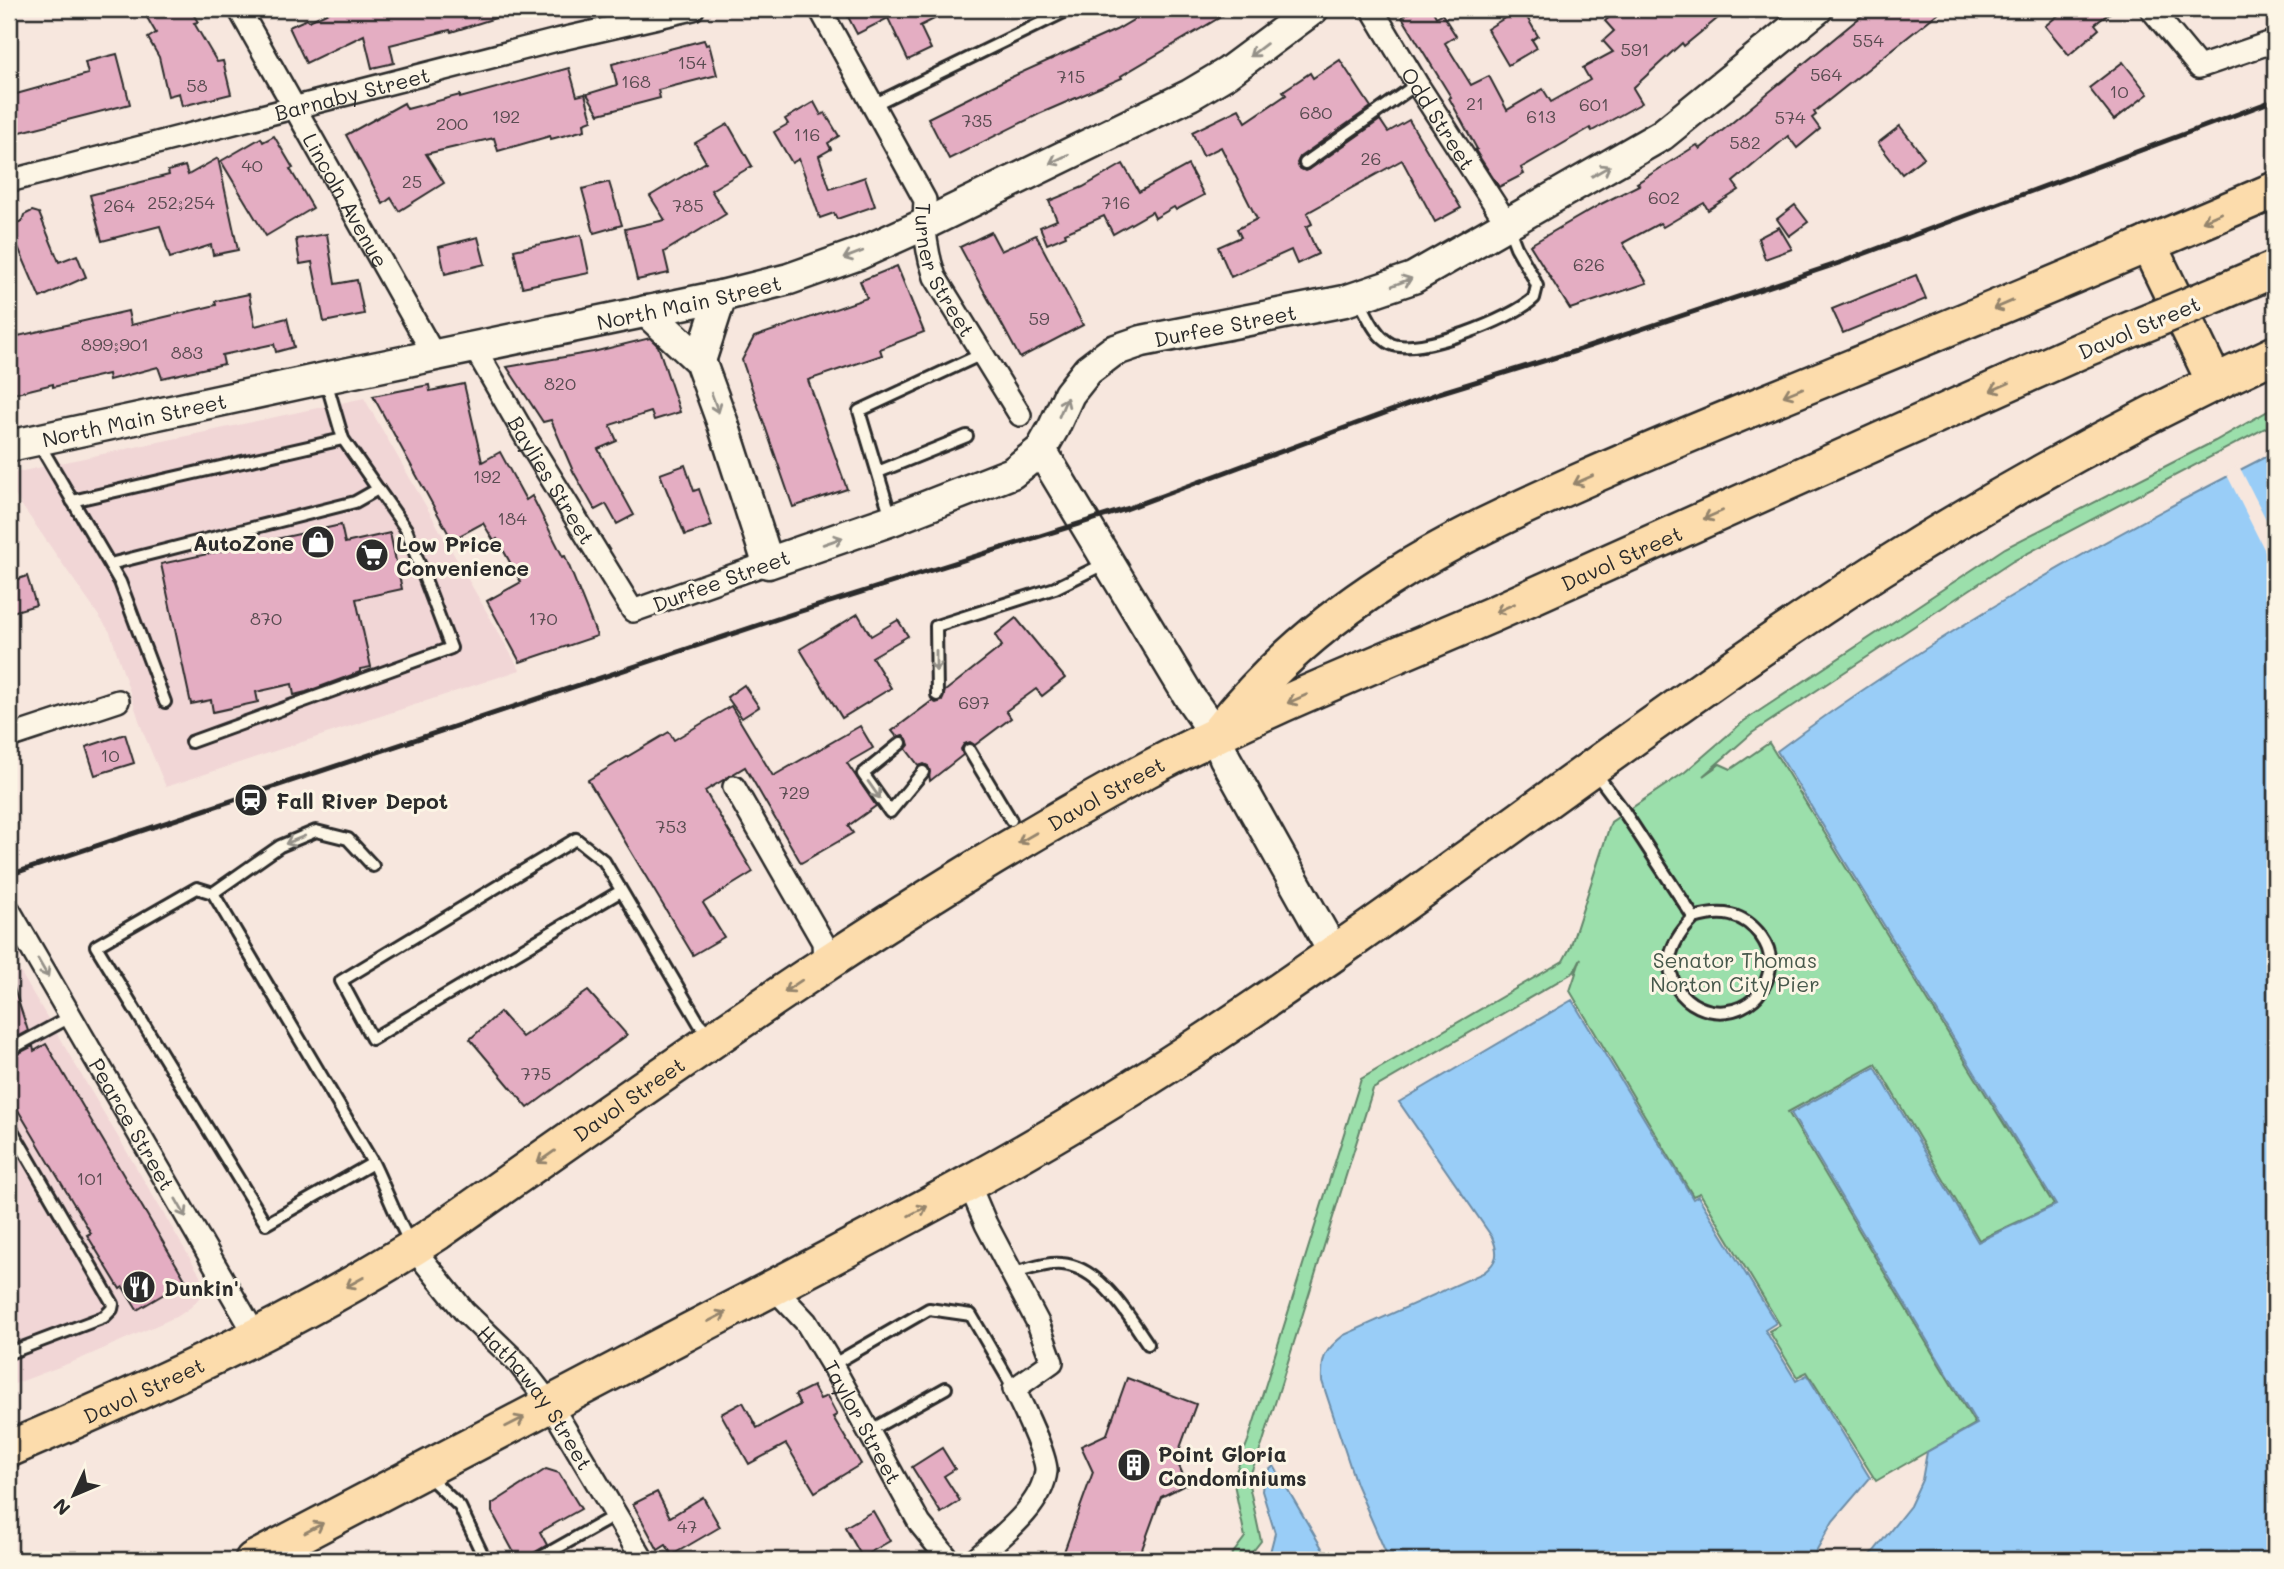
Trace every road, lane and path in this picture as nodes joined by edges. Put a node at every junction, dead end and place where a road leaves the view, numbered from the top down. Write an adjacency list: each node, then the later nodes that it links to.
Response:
1 (239, 9): 12 (street, Lincoln Avenue)
2 (693, 9): 12 (street, Barnaby Street)
3 (820, 9): 11 (street, Turner Street)
4 (1313, 9): 16 (main road, North Main Street, one-way to 16)
5 (1372, 9): 10 (street, Odd Street)
6 (1817, 9): 17 (main road, Durfee Street, one-way to 6)
7 (2151, 9): 9 (street)
8 (1066, 11): 11 (lane)
9 (2275, 41)
10 (1417, 84): 13 (lane); 17 (street, Odd Street)
11 (873, 105): 16 (street, Turner Street)
12 (296, 109): 14 (street, Barnaby Street); 26 (street, Lincoln Avenue)
13 (1305, 163)
14 (9, 181)
15 (2275, 190): 18 (highway, one-way to 18)
16 (923, 225): 20 (main road, North Main Street, one-way to 20); 24 (street, Turner Street)
17 (1508, 225): 21 (main road, Durfee Street, one-way to 17); 21 (lane)
18 (2148, 244): 29 (highway); 46 (highway, one-way to 46)
19 (2275, 269): 46 (highway, Davol Street, one-way to 46, bridge)
20 (721, 296): 22 (main road, North Main Street); 27 (main road)
21 (1357, 298): 34 (main road, Durfee Street, one-way to 21)
22 (646, 311): 23 (main road, North Main Street); 27 (main road)
23 (474, 347): 26 (main road, North Main Street); 42 (street, Baylies Street)
24 (982, 354): 30 (street, Turner Street); 35 (lane)
25 (2275, 354): 29 (highway)
26 (434, 355): 28 (main road, North Main Street)
27 (700, 361): 40 (main road, one-way to 40)
28 (325, 377): 32 (lane); 33 (main road, North Main Street)
29 (2215, 383): 51 (highway)
30 (1020, 415)
31 (967, 436): 35 (lane)
32 (343, 439): 36 (lane); 37 (lane)
33 (22, 443): 37 (lane)
34 (1041, 450): 38 (main road, Durfee Street); 39 (main road)
35 (878, 472): 38 (lane)
36 (378, 489): 41 (lane); 48 (lane)
37 (72, 501): 41 (lane)
38 (892, 520): 40 (main road, Durfee Street, one-way to 38)
39 (1110, 561): 43 (lane, one-way to 43); 46 (main road)
40 (768, 563): 42 (street, Durfee Street)
41 (110, 564): 45 (lane)
42 (633, 611)
43 (937, 695)
44 (118, 701): 47 (street)
45 (165, 702)
46 (1216, 735): 60 (main road); 61 (highway, Davol Street, one-way to 61)
47 (9, 737)
48 (191, 742)
49 (901, 743): 52 (lane, one-way to 52)
50 (969, 750): 54 (lane)
51 (1592, 769): 59 (lane); 60 (highway)
52 (923, 772)
53 (734, 788): 61 (street)
54 (1011, 820)
55 (373, 866): 57 (lane, one-way to 57)
56 (621, 891): 56 (lane); 63 (lane)
57 (213, 893): 66 (lane); 66 (lane)
58 (9, 909): 62 (street, Pearce Street, one-way to 62)
59 (1694, 918): 59 (lane)
60 (1334, 953): 67 (highway)
61 (824, 965): 63 (highway, Davol Street, one-way to 63)
62 (72, 1016): 64 (lane); 71 (street, Pearce Street, one-way to 71)
63 (714, 1039): 68 (highway, Davol Street, one-way to 68)
64 (9, 1050)
65 (9, 1125): 73 (lane)
66 (373, 1163): 68 (lane)
67 (969, 1184): 69 (street); 70 (highway, one-way to 67)
68 (413, 1248): 71 (highway, Davol Street, one-way to 71); 77 (street, Hathaway Street)
69 (1013, 1273): 72 (lane); 76 (street)
70 (773, 1287): 74 (street, Taylor Street); 77 (highway, one-way to 70)
71 (256, 1336): 79 (highway, Davol Street)
72 (1148, 1344)
73 (9, 1353)
74 (832, 1365): 76 (lane); 78 (street, Taylor Street)
75 (946, 1388): 78 (lane)
76 (1014, 1389): 87 (street)
77 (550, 1404): 80 (highway, one-way to 77); 81 (street, Hathaway Street)
78 (869, 1430): 86 (street, Taylor Street)
79 (9, 1449)
80 (423, 1471): 82 (highway, one-way to 80); 83 (lane)
81 (616, 1514): 84 (lane); 85 (street, Hathaway Street)
82 (254, 1560)
83 (485, 1560)
84 (536, 1560)
85 (642, 1560)
86 (949, 1560)
87 (975, 1560)

